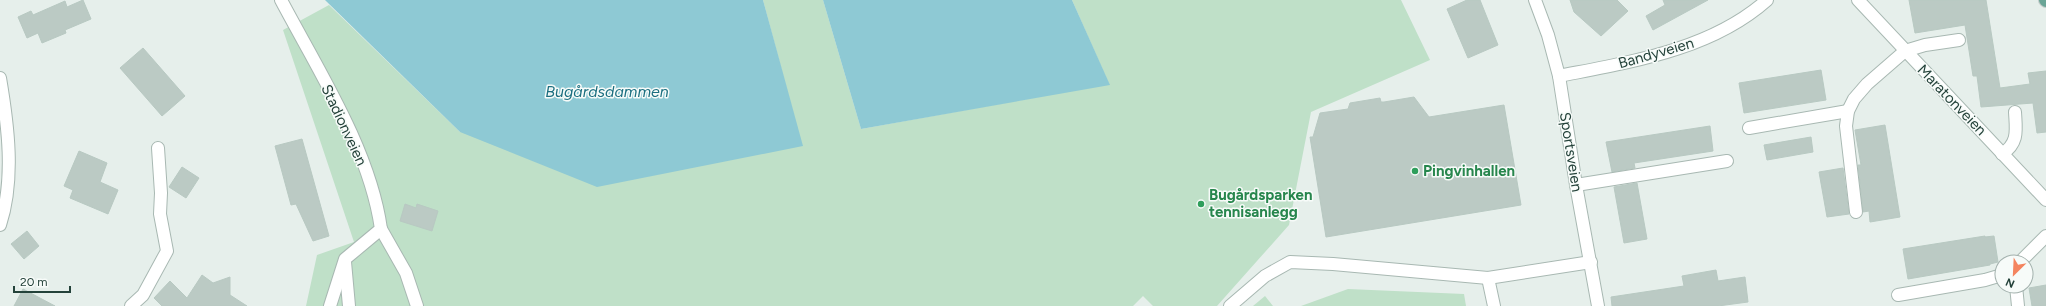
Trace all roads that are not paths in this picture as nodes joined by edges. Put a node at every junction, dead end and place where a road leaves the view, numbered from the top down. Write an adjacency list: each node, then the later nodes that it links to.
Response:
1 (281, 0): 19 (street, Stadionveien)
2 (1535, 0): 7 (street, Sportsveien)
3 (1767, 0): 7 (street, Bandyveien)
4 (1858, 0): 6 (street, Maratonveien)
5 (1959, 40): 6 (street)
6 (1905, 51): 9 (street); 13 (street, Maratonveien)
7 (1559, 76): 15 (street, Sportsveien)
8 (0, 78): 18 (street)
9 (1848, 111): 11 (street); 17 (street)
10 (2015, 112): 13 (street)
11 (1749, 128)
12 (158, 148): 28 (street)
13 (2002, 154): 16 (street, Maratonveien)
14 (1727, 161): 15 (street)
15 (1576, 185): 23 (street, Sportsveien)
16 (2044, 194)
17 (1856, 212)
18 (0, 225)
19 (382, 229): 22 (street); 31 (street, Stadionveien)
20 (2046, 236): 21 (street)
21 (2028, 254)
22 (344, 259): 29 (street); 30 (street)
23 (1590, 262): 25 (street); 34 (street, Sportsveien)
24 (1994, 277): 27 (street)
25 (1488, 278): 32 (street); 33 (street)
26 (2017, 294): 35 (street)
27 (1898, 296)
28 (131, 306)
29 (330, 306)
30 (349, 306)
31 (417, 306)
32 (1230, 306)
33 (1494, 306)
34 (1598, 306)
35 (2018, 306)

